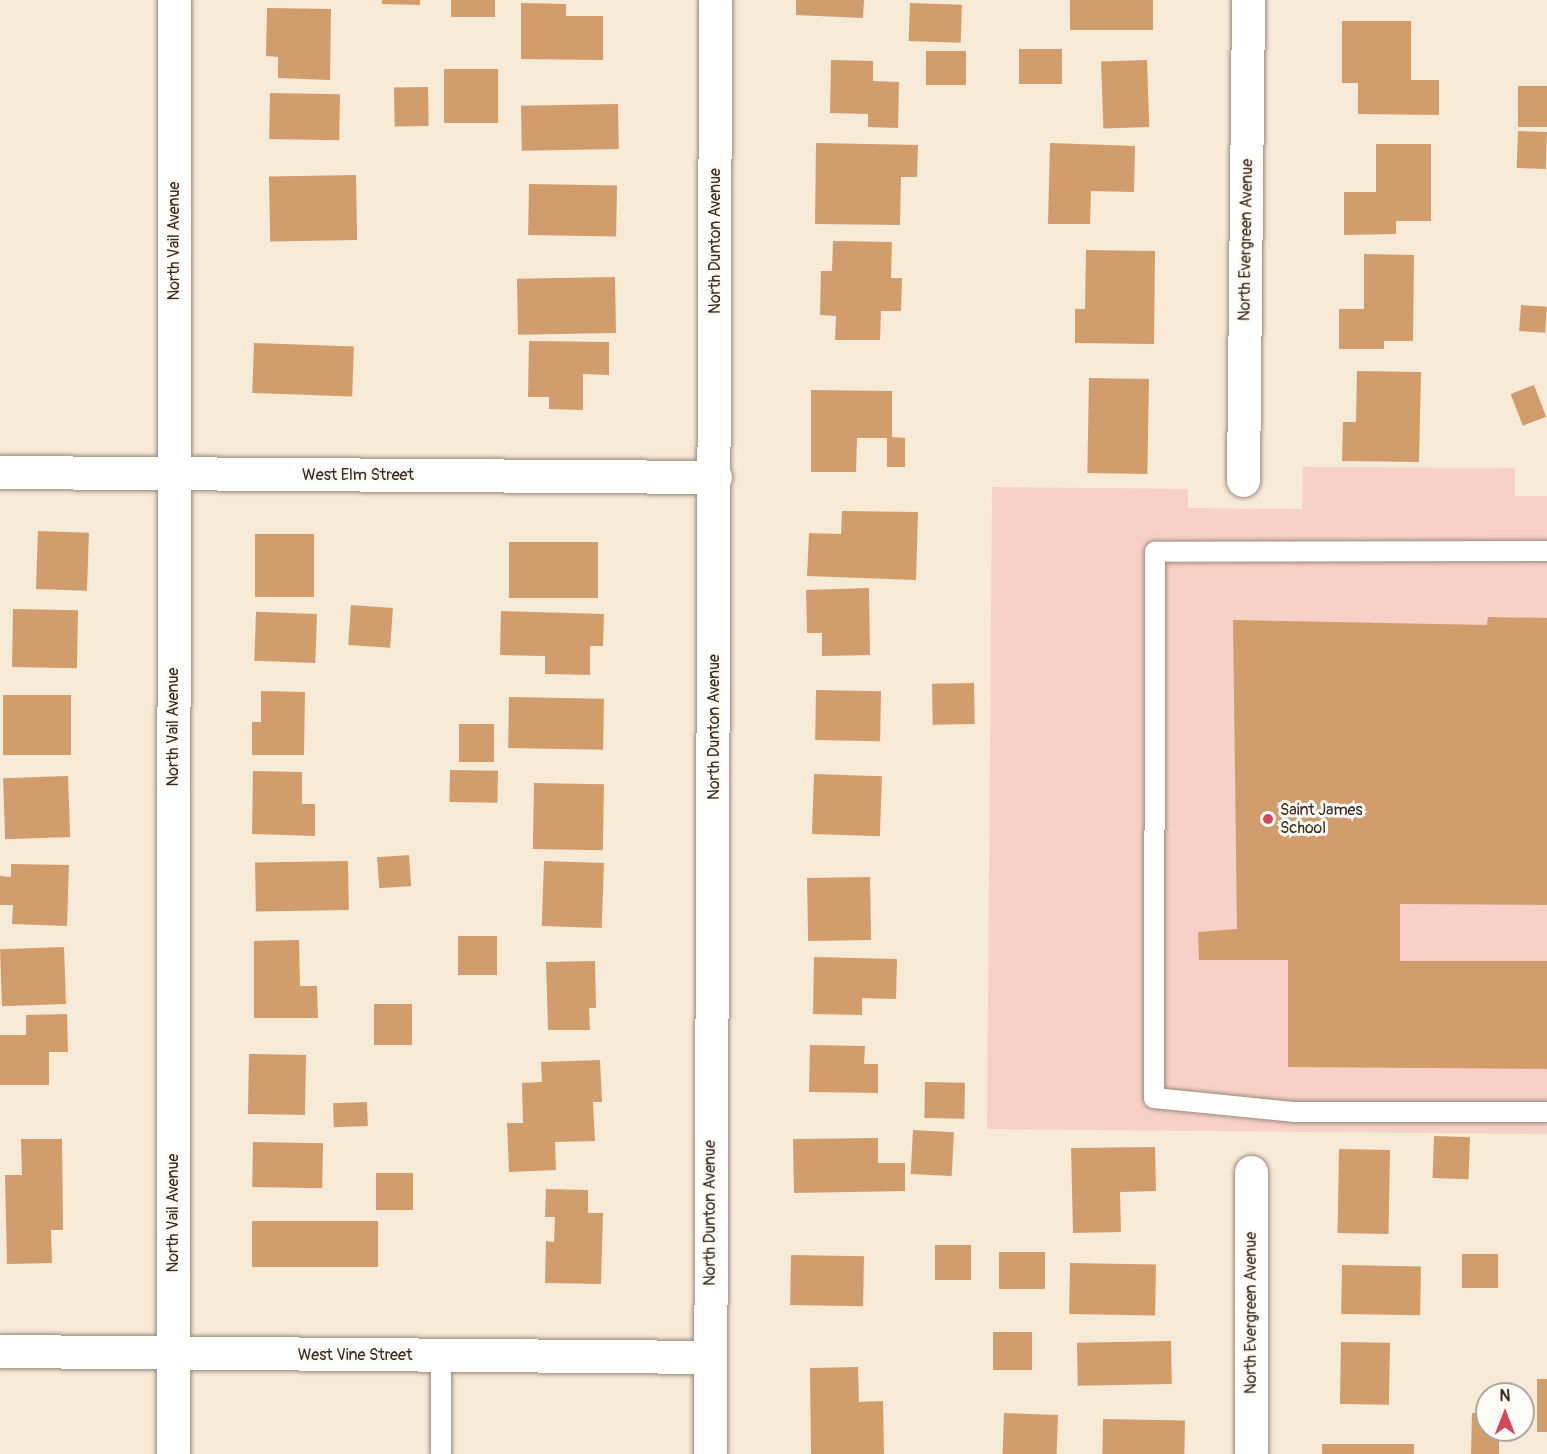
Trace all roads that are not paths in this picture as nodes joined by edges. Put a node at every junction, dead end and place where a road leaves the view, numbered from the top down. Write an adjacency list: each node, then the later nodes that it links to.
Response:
1 (174, 0): 5 (street, North Vail Avenue)
2 (715, 0): 6 (street, North Dunton Avenue)
3 (1248, 0): 7 (street, North Evergreen Avenue)
4 (0, 472): 5 (street, West Elm Street)
5 (174, 473): 6 (street, West Elm Street); 12 (street, North Vail Avenue)
6 (715, 477): 14 (street, North Dunton Avenue)
7 (1243, 480)
8 (1547, 551): 9 (lane)
9 (1547, 1112)
10 (1251, 1172): 18 (street, North Evergreen Avenue)
11 (0, 1351): 12 (street, West Vine Street)
12 (172, 1353): 13 (street, West Vine Street); 15 (street, North Vail Avenue)
13 (441, 1355): 14 (street, West Vine Street); 16 (lane)
14 (710, 1357): 17 (street, North Dunton Avenue)
15 (173, 1454)
16 (441, 1454)
17 (710, 1454)
18 (1251, 1454)

